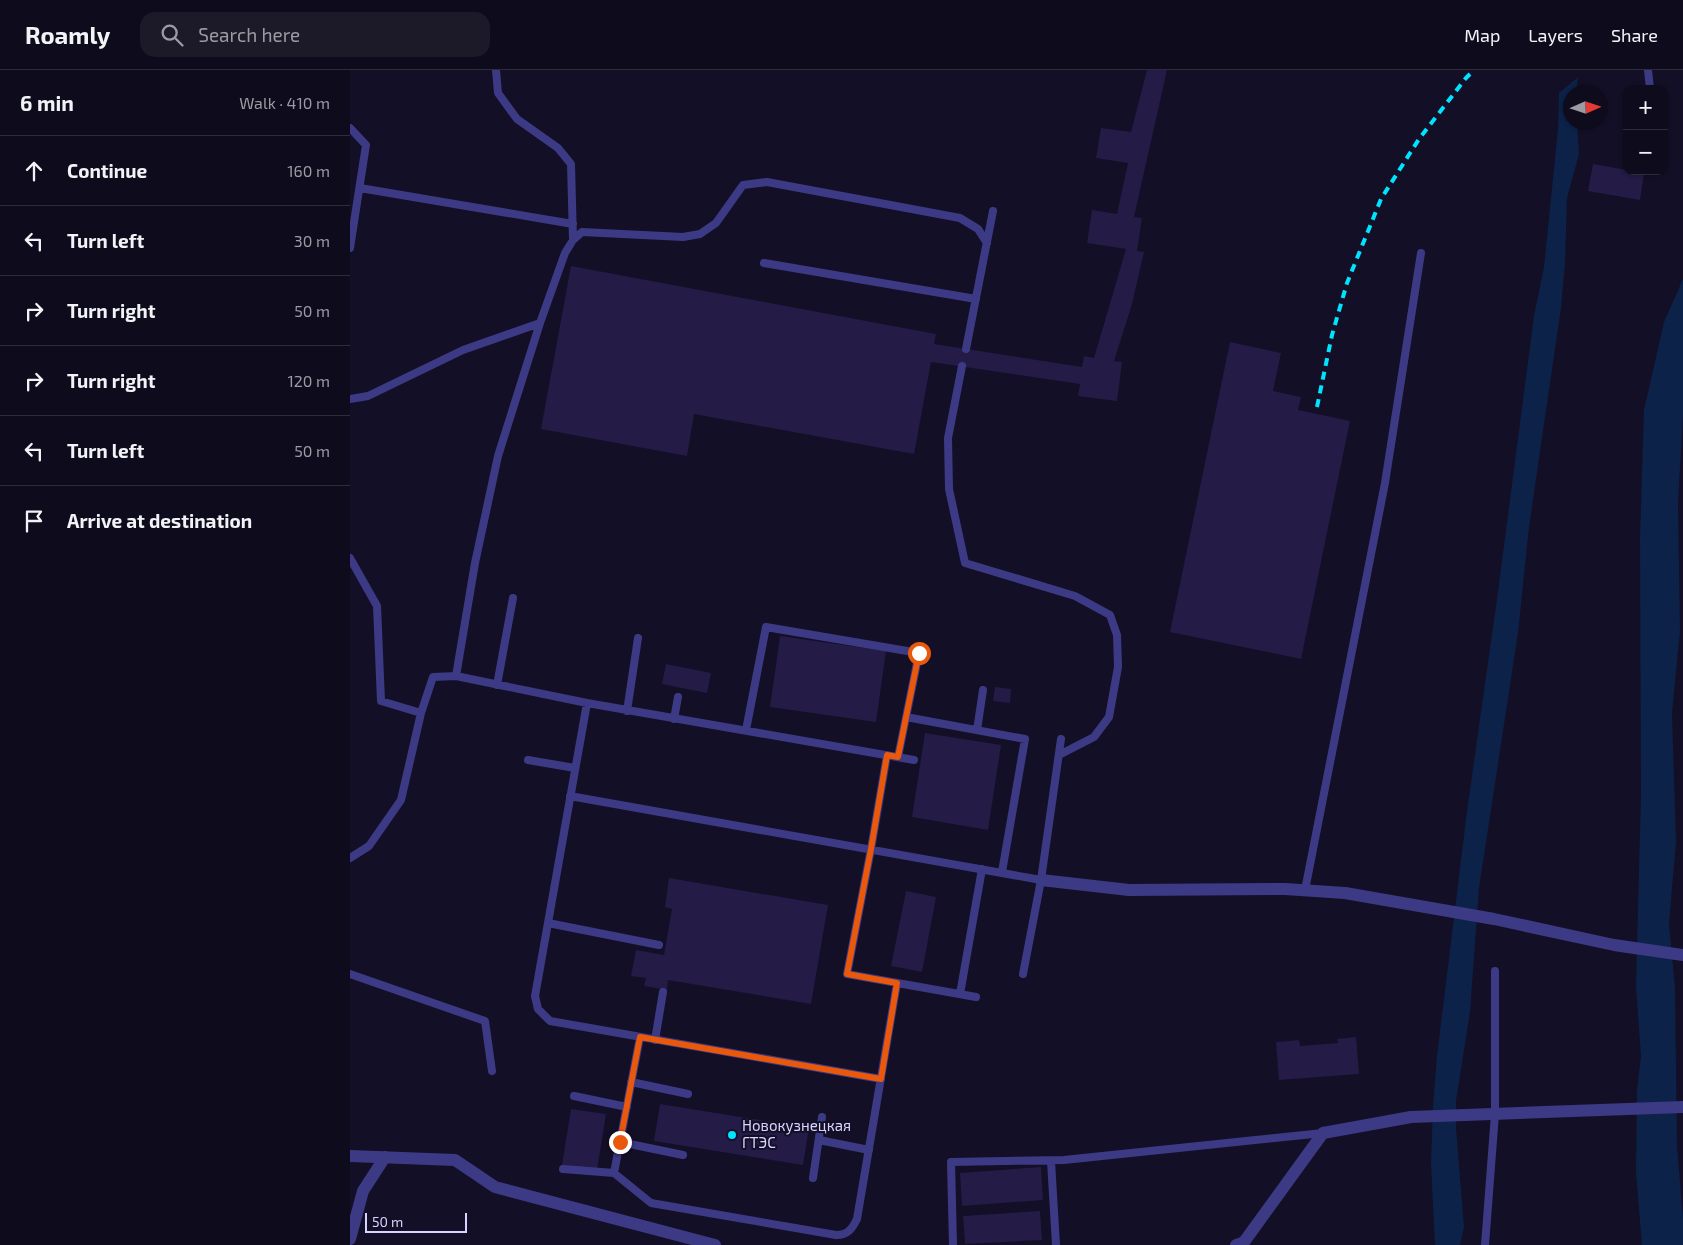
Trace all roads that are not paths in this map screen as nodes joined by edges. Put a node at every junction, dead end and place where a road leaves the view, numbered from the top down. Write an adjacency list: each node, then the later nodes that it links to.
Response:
1 (496, 70): 7 (lane)
2 (1648, 70): 3 (lane)
3 (1650, 85)
4 (350, 128): 5 (lane)
5 (360, 188): 7 (lane); 10 (lane)
6 (993, 211): 9 (lane)
7 (573, 224): 8 (lane)
8 (573, 240): 9 (lane); 14 (lane)
9 (987, 243): 13 (lane)
10 (350, 248)
11 (1421, 253): 45 (lane)
12 (764, 263): 13 (lane)
13 (976, 299): 15 (lane)
14 (540, 323): 17 (lane); 21 (lane)
15 (966, 349)
16 (962, 366): 34 (lane)
17 (350, 398)
18 (350, 558): 27 (lane)
19 (513, 598): 22 (lane)
20 (638, 638): 26 (lane)
21 (456, 676): 22 (lane); 27 (lane)
22 (497, 685): 25 (lane)
23 (983, 690): 31 (lane)
24 (678, 697): 29 (lane)
25 (586, 703): 26 (lane); 38 (lane)
26 (627, 710): 29 (lane)
27 (421, 713): 41 (lane)
28 (906, 717): 30 (lane); 31 (lane); 35 (lane)
29 (674, 718): 30 (lane)
30 (746, 730): 33 (lane)
31 (977, 730): 43 (lane)
32 (1061, 740): 34 (lane)
33 (887, 755): 35 (lane); 40 (lane)
34 (1059, 755): 44 (lane)
35 (898, 757): 37 (lane)
36 (528, 760): 38 (lane)
37 (914, 760)
38 (575, 768): 39 (lane)
39 (570, 796): 40 (lane); 46 (lane)
40 (871, 849): 42 (lane); 52 (lane)
41 (350, 858)
42 (982, 868): 43 (lane); 54 (lane)
43 (1002, 872): 44 (lane)
44 (1041, 880): 45 (street); 51 (lane)
45 (1305, 890): 48 (street)
46 (548, 922): 47 (lane); 56 (lane)
47 (659, 945)
48 (1683, 956)
49 (1495, 971): 65 (lane)
50 (350, 974): 58 (lane)
51 (1022, 974)
52 (897, 983): 54 (lane); 59 (lane)
53 (663, 992): 57 (lane)
54 (960, 994): 55 (lane)
55 (976, 997)
56 (640, 1037): 57 (lane); 60 (lane)
57 (655, 1040): 59 (lane)
58 (492, 1071)
59 (881, 1079): 70 (lane)
60 (631, 1082): 61 (lane); 63 (lane)
61 (688, 1094)
62 (574, 1096): 63 (lane)
63 (627, 1107): 69 (lane)
64 (1683, 1107): 65 (street)
65 (1495, 1114): 67 (street); 83 (lane)
66 (822, 1117): 68 (lane)
67 (1323, 1133): 74 (lane); 82 (street)
68 (819, 1140): 70 (lane); 77 (lane)
69 (620, 1142): 71 (lane); 76 (lane)
70 (869, 1150): 76 (lane)
71 (683, 1155)
72 (350, 1156): 73 (street)
73 (385, 1157): 78 (street); 79 (street)
74 (1051, 1161): 80 (lane); 81 (lane)
75 (563, 1169): 76 (lane)
76 (614, 1173)
77 (813, 1178)
78 (350, 1239)
79 (715, 1245)
80 (953, 1245)
81 (1056, 1245)
82 (1236, 1245)
83 (1485, 1245)

